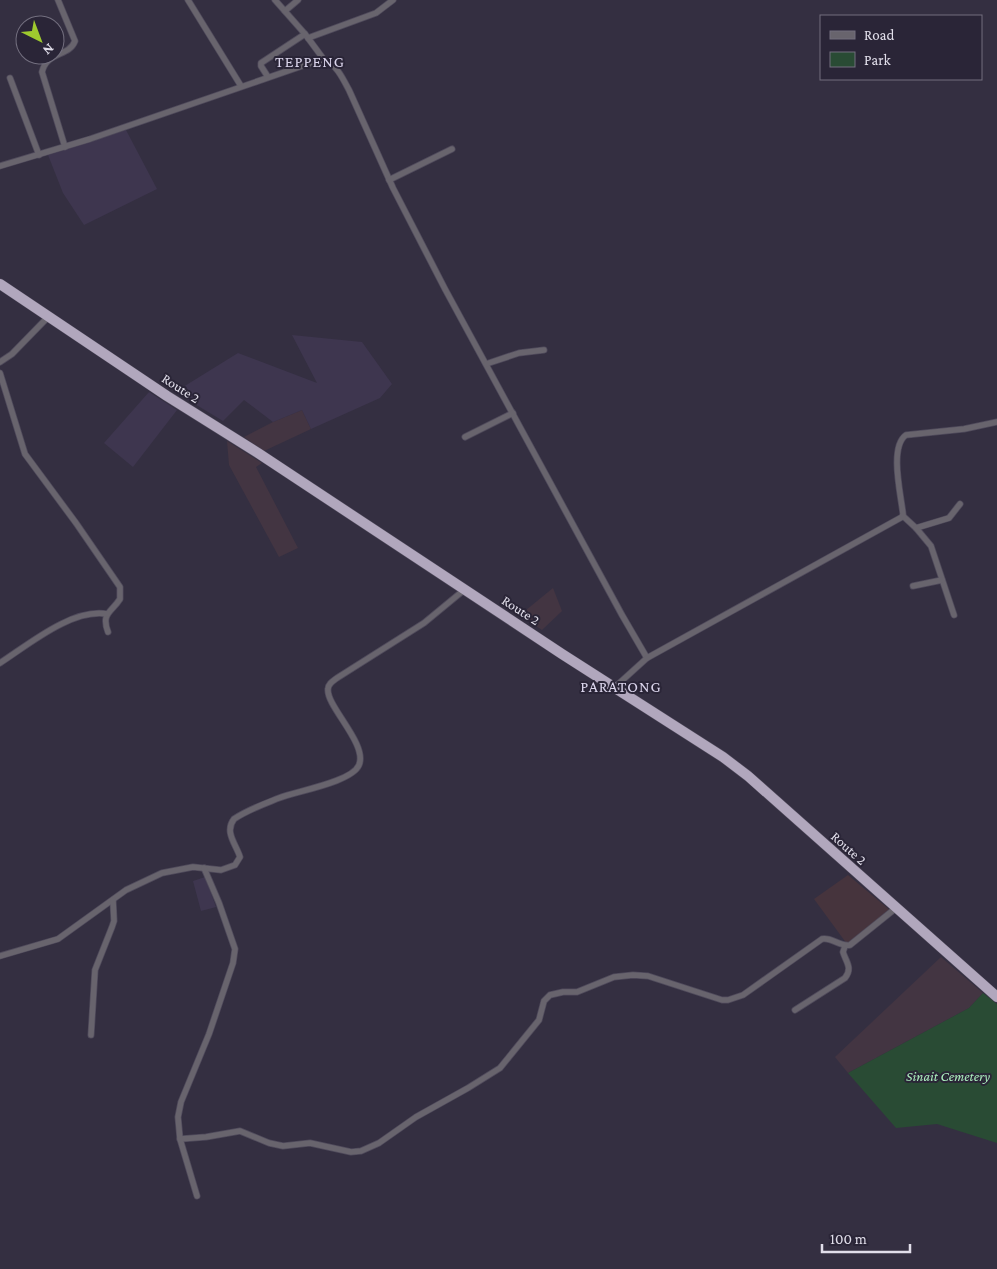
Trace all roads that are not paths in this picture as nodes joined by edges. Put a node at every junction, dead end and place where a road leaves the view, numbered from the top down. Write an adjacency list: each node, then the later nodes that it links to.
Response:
1 (58, 0): 12 (street)
2 (188, 0): 11 (street)
3 (275, 0): 6 (street)
4 (298, 0): 6 (street)
5 (393, 0): 7 (street)
6 (285, 11): 7 (street)
7 (307, 36): 8 (street); 9 (street)
8 (325, 61): 9 (street); 16 (street)
9 (268, 77): 11 (street)
10 (10, 78): 14 (street)
11 (241, 86): 12 (street)
12 (65, 147): 14 (street)
13 (452, 149): 16 (street)
14 (39, 155): 15 (street)
15 (0, 166)
16 (389, 180): 21 (street)
17 (0, 284): 18 (highway, Route 2)
18 (48, 317): 20 (street); 31 (highway, Route 2)
19 (544, 350): 21 (street)
20 (0, 362)
21 (486, 364): 23 (street)
22 (0, 373): 32 (street)
23 (513, 412): 25 (street); 35 (street)
24 (997, 422): 27 (street)
25 (465, 437)
26 (960, 504): 28 (street)
27 (903, 516): 28 (street); 35 (street)
28 (916, 528): 29 (street)
29 (942, 580): 30 (street); 33 (street)
30 (913, 586)
31 (464, 590): 37 (highway, Route 2); 38 (street)
32 (107, 614): 34 (street); 36 (street)
33 (954, 615)
34 (108, 632)
35 (647, 658): 37 (street)
36 (0, 663)
37 (615, 687): 40 (highway, Route 2)
38 (204, 868): 39 (street); 46 (street)
39 (113, 900): 42 (street); 45 (street)
40 (896, 908): 41 (street); 43 (highway, Route 2)
41 (845, 946): 44 (street); 46 (street)
42 (0, 956)
43 (997, 997)
44 (796, 1010)
45 (91, 1035)
46 (180, 1139): 47 (street)
47 (197, 1196)

